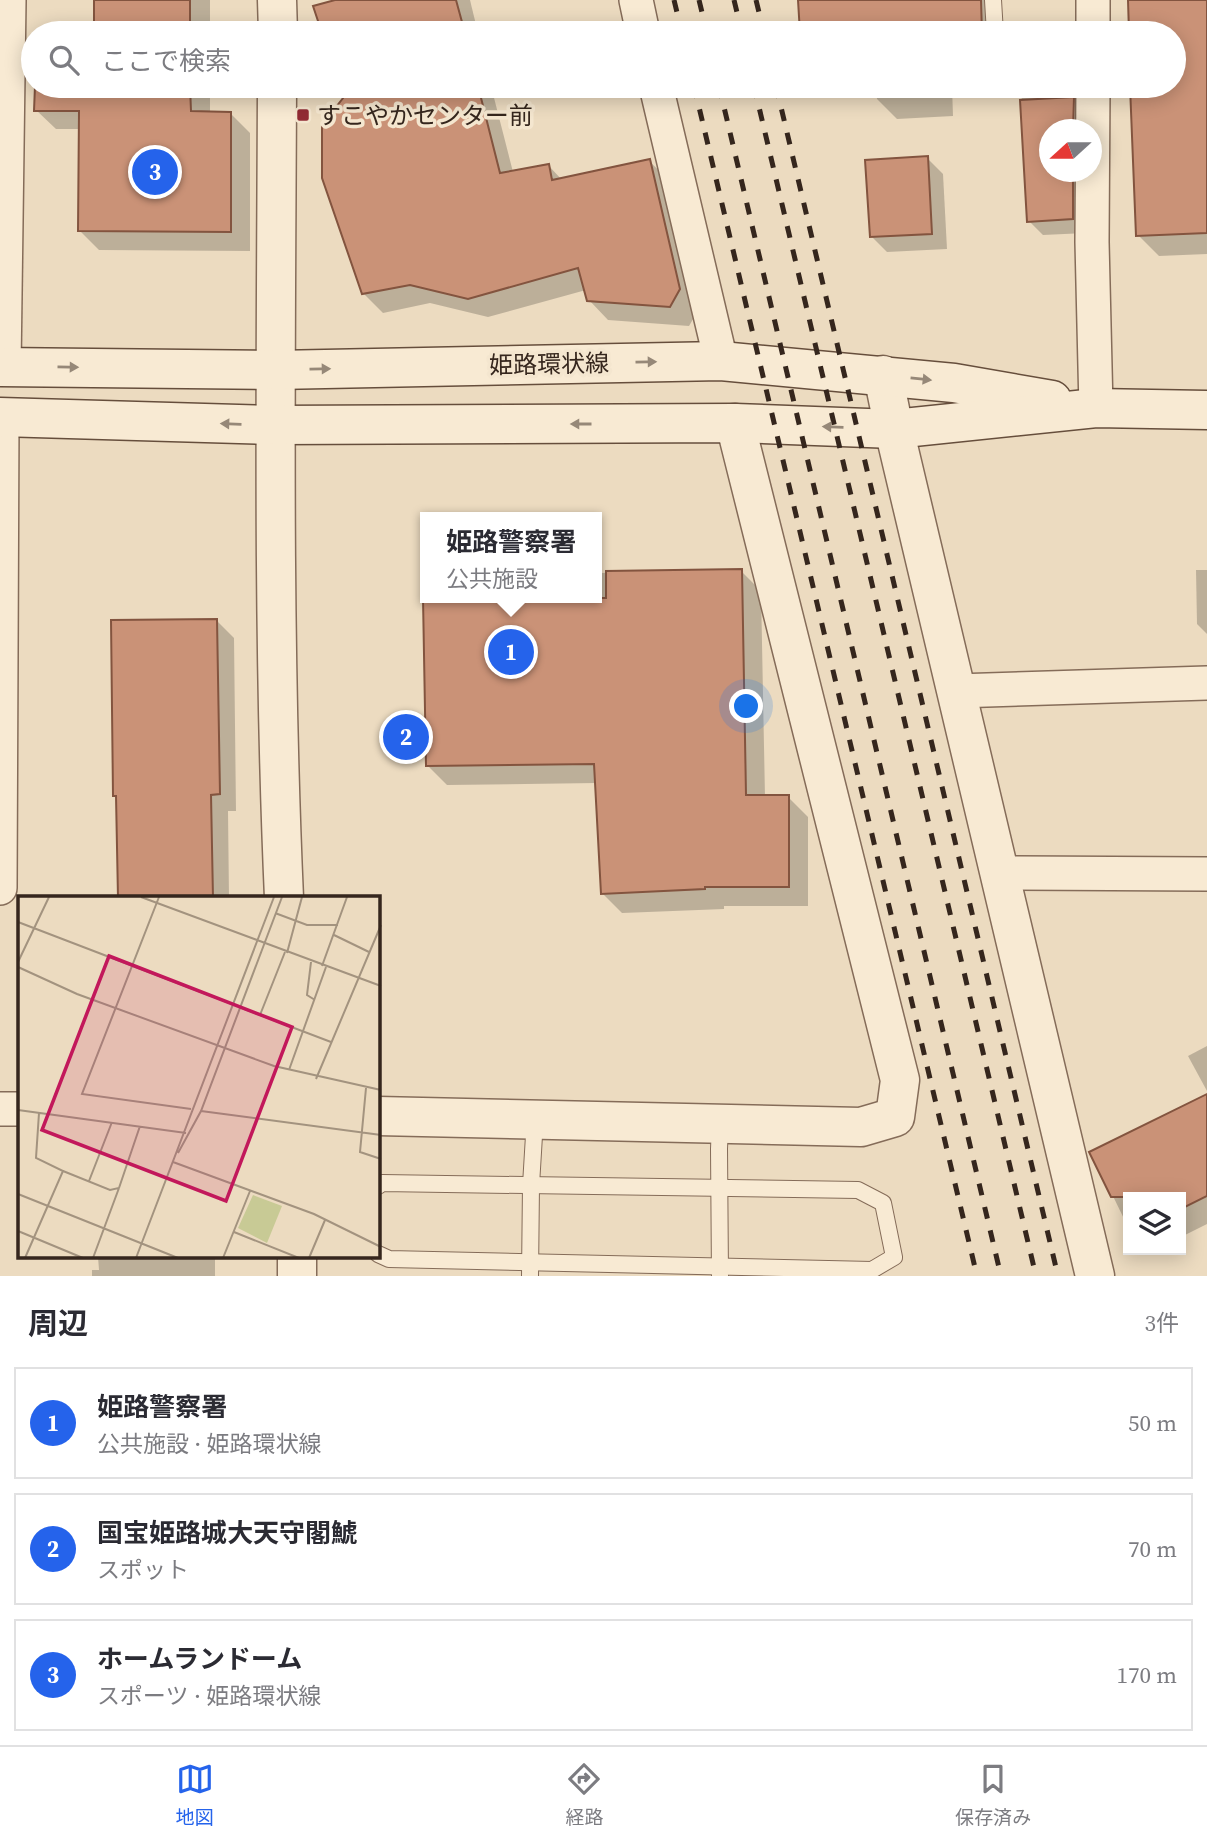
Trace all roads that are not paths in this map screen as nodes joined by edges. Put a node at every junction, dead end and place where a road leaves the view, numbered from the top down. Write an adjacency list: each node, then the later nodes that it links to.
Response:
1 (9, 0): 13 (street)
2 (277, 0): 6 (street)
3 (636, 0): 7 (street)
4 (993, 0): 8 (lane)
5 (1093, 0): 9 (street)
6 (278, 21)
7 (640, 21)
8 (994, 21)
9 (1093, 21)
10 (278, 98): 16 (street)
11 (659, 98): 14 (street)
12 (1093, 98): 18 (street)
13 (3, 223): 15 (street)
14 (721, 361): 16 (street, 姫路環状線, one-way to 14); 17 (street, 姫路環状線)
15 (2, 367): 16 (street, 姫路環状線, one-way to 16)
16 (276, 370): 22 (street)
17 (883, 375): 18 (street, 姫路環状線, one-way to 18); 23 (street)
18 (1096, 408): 19 (street, 姫路環状線); 23 (street, 姫路環状線)
19 (1207, 410)
20 (1, 417): 22 (street, 姫路環状線, one-way to 20); 28 (street)
21 (735, 423): 22 (street, 姫路環状線, one-way to 22); 23 (street, 姫路環状線, one-way to 21); 34 (street)
22 (275, 425): 29 (street)
23 (894, 429): 25 (street)
24 (1207, 683): 25 (street)
25 (956, 691): 26 (street)
26 (999, 873): 27 (street); 43 (street)
27 (1207, 874)
28 (0, 888)
29 (284, 896)
30 (0, 1109): 31 (street)
31 (18, 1109)
32 (380, 1116): 33 (street)
33 (535, 1119): 34 (street); 36 (lane)
34 (720, 1124): 37 (lane)
35 (380, 1184): 36 (lane)
36 (531, 1185): 37 (lane); 40 (lane)
37 (719, 1188): 41 (lane); 41 (lane)
38 (380, 1255): 40 (lane)
39 (297, 1258): 42 (street)
40 (530, 1269): 41 (lane)
41 (720, 1271)
42 (297, 1276)
43 (1095, 1276)

